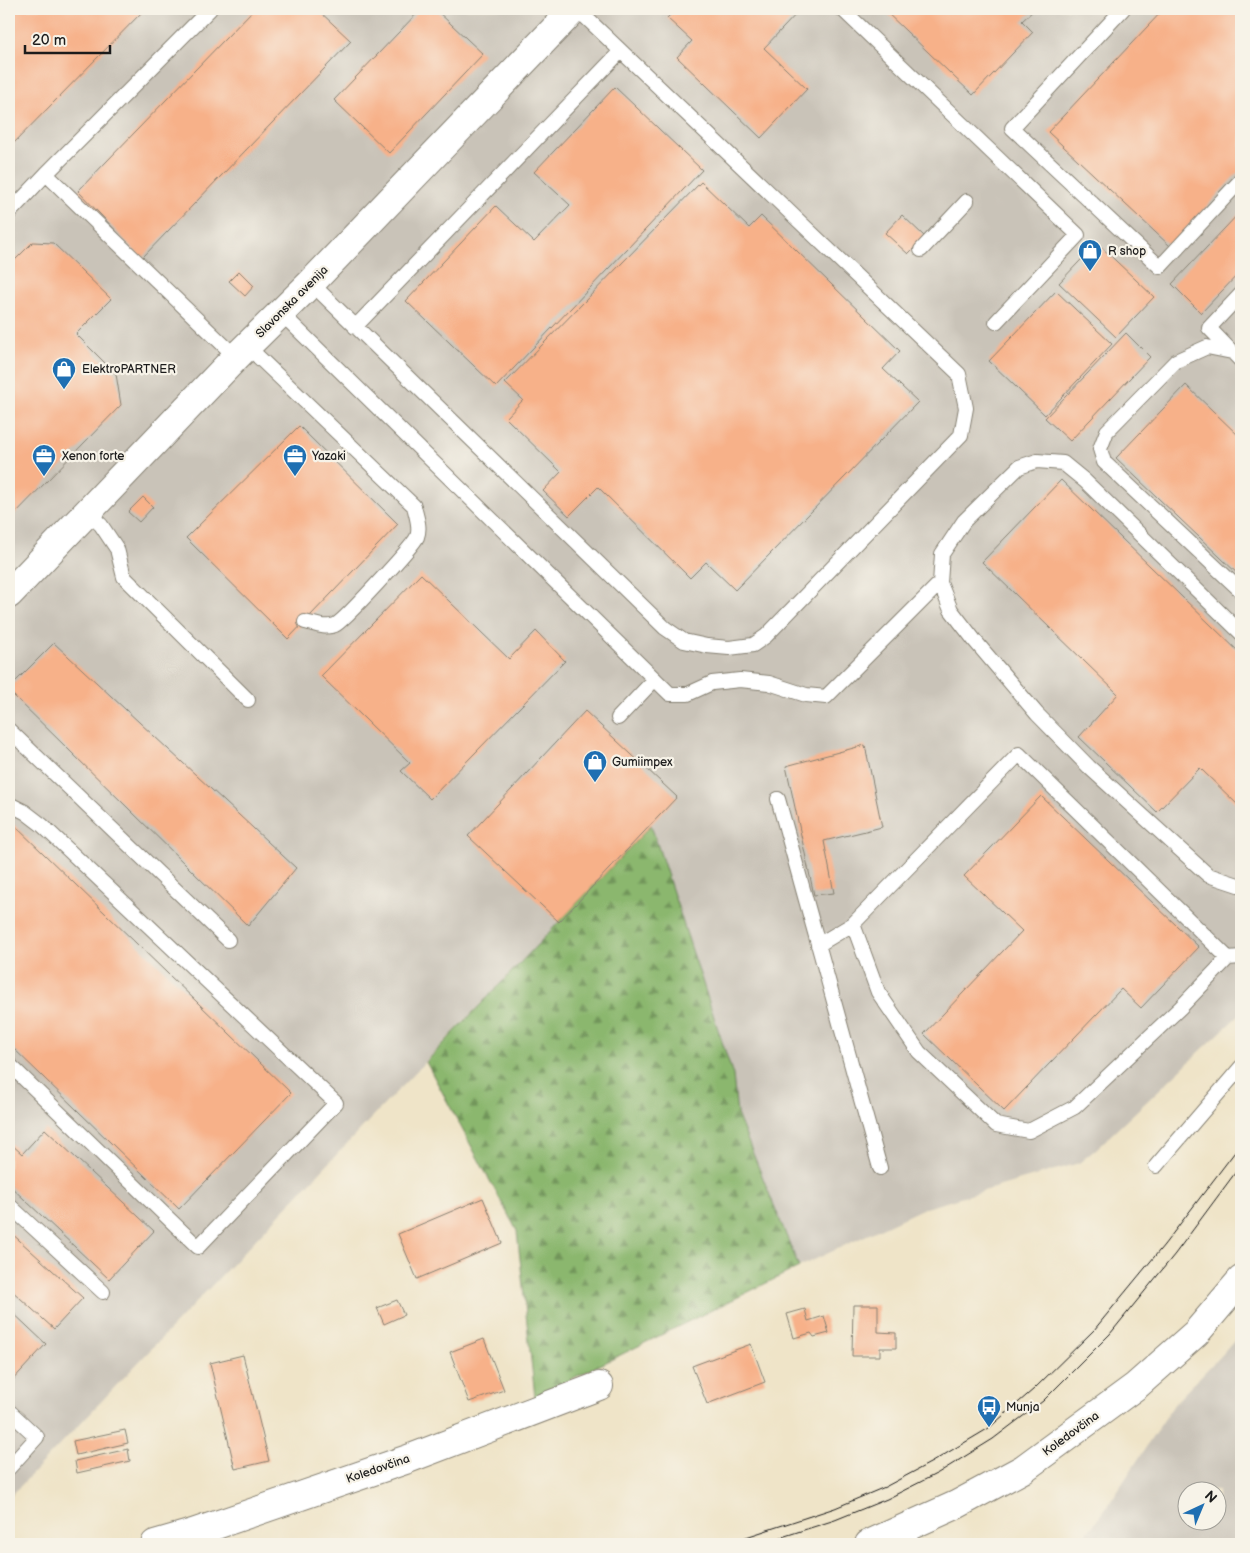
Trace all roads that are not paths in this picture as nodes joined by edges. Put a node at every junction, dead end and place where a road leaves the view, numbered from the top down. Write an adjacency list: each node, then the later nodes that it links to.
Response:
1 (210, 9): 6 (lane)
2 (575, 9): 5 (lane); 11 (street, Slavonska avenija)
3 (842, 9): 14 (lane)
4 (1123, 9): 7 (lane)
5 (620, 52): 15 (lane); 15 (lane)
6 (46, 174): 9 (lane); 16 (lane)
7 (1241, 180)
8 (967, 201): 10 (lane)
9 (9, 213)
10 (921, 250)
11 (311, 284): 13 (street, Slavonska avenija); 15 (lane)
12 (1241, 294): 17 (lane)
13 (281, 313): 16 (street, Slavonska avenija); 24 (lane)
14 (996, 322)
15 (355, 327)
16 (242, 351): 18 (street, Slavonska avenija); 22 (lane)
17 (1237, 356): 20 (lane)
18 (87, 512): 21 (street, Slavonska avenija); 25 (lane)
19 (940, 583): 23 (lane); 24 (lane); 30 (lane)
20 (1241, 592)
21 (9, 594)
22 (305, 622)
23 (1241, 633)
24 (656, 679): 26 (lane)
25 (248, 700)
26 (618, 718)
27 (9, 730): 32 (lane)
28 (778, 799): 33 (lane)
29 (9, 804): 35 (lane)
30 (1241, 885)
31 (854, 924): 33 (lane); 34 (lane); 34 (lane)
32 (228, 940)
33 (818, 945): 38 (lane)
34 (1235, 957)
35 (9, 1064)
36 (1241, 1067): 37 (lane)
37 (1156, 1166)
38 (880, 1168)
39 (9, 1205): 41 (lane)
40 (1241, 1280): 46 (street, Koledovčina)
41 (103, 1292)
42 (599, 1386): 45 (street, Koledovčina)
43 (9, 1411): 44 (lane)
44 (9, 1468)
45 (155, 1544)
46 (869, 1544)

